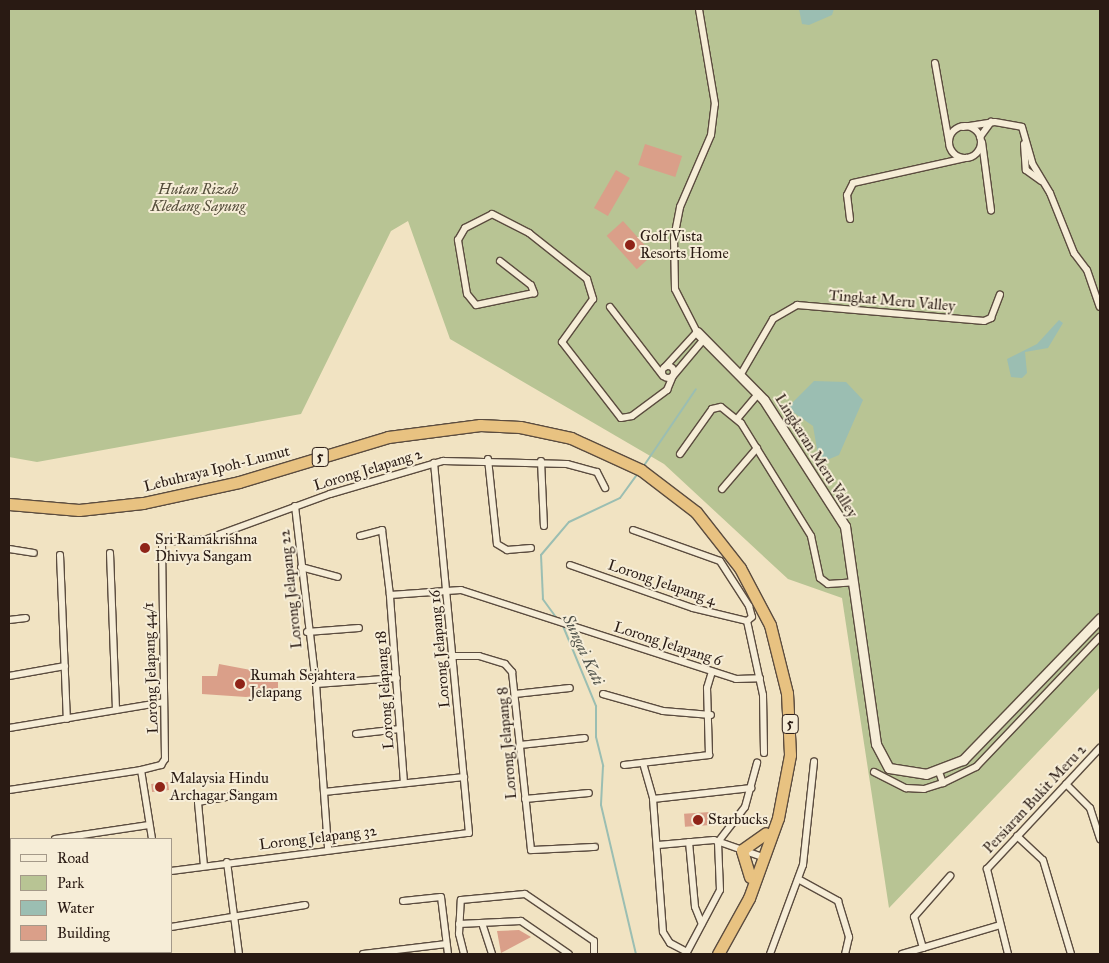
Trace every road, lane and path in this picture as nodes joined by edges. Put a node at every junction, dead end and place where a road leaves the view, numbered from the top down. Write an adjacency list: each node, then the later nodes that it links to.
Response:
1 (699, 9): 18 (street, Lingkaran Meru Valley)
2 (935, 63): 3 (street)
3 (944, 118): 5 (street); 7 (street)
4 (991, 122): 5 (street); 6 (street); 17 (street)
5 (961, 127): 6 (street); 7 (street)
6 (981, 139): 8 (street); 11 (street)
7 (950, 145): 9 (street); 10 (street)
8 (973, 156): 9 (street); 11 (street)
9 (966, 158): 10 (street)
10 (940, 161): 13 (street)
11 (986, 168): 12 (street)
12 (991, 210)
13 (850, 219)
14 (500, 261): 27 (street)
15 (1000, 295): 24 (street, Tingkat Meru Valley)
16 (610, 307): 22 (street)
17 (1100, 308)
18 (697, 332): 19 (street, Lingkaran Meru Valley); 20 (street)
19 (704, 339): 21 (street); 24 (street, Lingkaran Meru Valley)
20 (685, 344): 21 (street); 23 (street)
21 (693, 352): 26 (street)
22 (653, 364): 23 (street); 25 (street)
23 (665, 367): 25 (street); 26 (street)
24 (740, 374): 28 (street, Lingkaran Meru Valley)
25 (663, 376): 26 (street); 27 (street)
26 (673, 376): 27 (street)
27 (664, 391)
28 (759, 393): 29 (street); 51 (street, Lingkaran Meru Valley)
29 (737, 418): 30 (street); 31 (street)
30 (757, 448): 36 (street); 51 (street)
31 (680, 454)
32 (488, 459): 33 (street, Lorong Jelapang 2); 34 (street, Lorong Jelapang 2); 42 (street)
33 (541, 461): 35 (street, Lorong Jelapang 2); 39 (street)
34 (434, 463): 38 (street, Lorong Jelapang 2); 52 (street, Lorong Jelapang 16)
35 (604, 488)
36 (722, 489)
37 (9, 504): 53 (highway, Lebuhraya Ipoh-Lumut / 5)
38 (296, 506): 48 (street, Lorong Jelapang 22); 49 (street, Lorong Jelapang 2)
39 (544, 526)
40 (633, 530): 58 (street)
41 (360, 536): 54 (street, Lorong Jelapang 18)
42 (531, 548)
43 (9, 549): 45 (street)
44 (110, 553): 75 (street)
45 (34, 554)
46 (60, 555): 64 (street)
47 (570, 565): 58 (street, Lorong Jelapang 4)
48 (301, 567): 50 (street); 60 (street, Lorong Jelapang 22)
49 (159, 568): 74 (street, Lorong Jelapang 44/1)
50 (338, 578)
51 (854, 582): 91 (street, Lingkaran Meru Valley)
52 (447, 588): 54 (street); 62 (street, Lorong Jelapang 16); 66 (street, Lorong Jelapang 6)
53 (755, 593): 105 (highway, Lebuhraya Ipoh-Lumut / 5); 116 (highway, Lebuhraya Ipoh-Lumut / 5)
54 (390, 595): 68 (street, Lorong Jelapang 18)
55 (26, 618): 57 (street)
56 (1100, 618): 63 (street, Lingkaran Meru Valley)
57 (9, 620)
58 (747, 621): 69 (street)
59 (359, 628): 60 (street)
60 (307, 632): 70 (street, Lorong Jelapang 22)
61 (1100, 637): 65 (street)
62 (453, 656): 72 (street, Lorong Jelapang 8); 92 (street, Lorong Jelapang 16)
63 (1062, 658): 65 (street); 91 (street, Lingkaran Meru Valley)
64 (65, 666): 67 (street); 77 (street)
65 (1071, 667): 94 (street)
66 (712, 672): 69 (street, Lorong Jelapang 6); 76 (street)
67 (9, 676)
68 (397, 678): 70 (street); 79 (street, Lorong Jelapang 18)
69 (760, 678): 84 (street)
70 (316, 684): 98 (street, Lorong Jelapang 22)
71 (570, 688): 72 (street)
72 (515, 694): 82 (street, Lorong Jelapang 8)
73 (603, 694): 76 (street)
74 (164, 702): 75 (street); 89 (street, Lorong Jelapang 44/1)
75 (116, 710): 77 (street)
76 (711, 715): 86 (street)
77 (67, 718): 78 (street)
78 (9, 728)
79 (400, 729): 80 (street); 93 (street, Lorong Jelapang 18)
80 (356, 734)
81 (585, 738): 82 (street)
82 (520, 745): 101 (street, Lorong Jelapang 8)
83 (1100, 748): 95 (street, Persiaran Bukit Meru 2)
84 (764, 753)
85 (814, 762): 122 (street)
86 (643, 763): 88 (street); 102 (street)
87 (758, 763): 96 (street)
88 (624, 765)
89 (141, 770): 97 (street); 103 (street)
90 (874, 772): 94 (street)
91 (939, 772): 94 (street)
92 (464, 777): 93 (street); 104 (street, Lorong Jelapang 16)
93 (404, 783): 98 (street)
94 (943, 784)
95 (1066, 784): 106 (street, Persiaran Bukit Meru 2); 109 (street)
96 (751, 788): 102 (street); 111 (street)
97 (9, 790)
98 (324, 792): 114 (street, Lorong Jelapang 22)
99 (589, 793): 101 (street)
100 (237, 795): 118 (street)
101 (525, 799): 113 (street, Lorong Jelapang 8)
102 (653, 799): 112 (street)
103 (150, 824): 107 (street); 108 (street)
104 (469, 833): 114 (street, Lorong Jelapang 32)
105 (766, 833): 115 (highway); 116 (highway, Lebuhraya Ipoh-Lumut / 5)
106 (1017, 836): 129 (street, Persiaran Bukit Meru 2); 146 (street)
107 (61, 838)
108 (152, 838)
109 (1100, 838)
110 (689, 842): 111 (street); 112 (street); 128 (street)
111 (718, 842): 115 (street); 128 (street)
112 (658, 845): 133 (street)
113 (595, 847)
114 (328, 849): 117 (street, Lorong Jelapang 32)
115 (742, 850): 116 (street); 121 (highway)
116 (762, 857): 121 (highway, Lebuhraya Ipoh-Lumut / 5); 141 (highway, Lebuhraya Ipoh-Lumut / 5)
117 (227, 862): 118 (street, Lorong Jelapang 32); 125 (street)
118 (204, 866): 119 (street, Lorong Jelapang 32)
119 (172, 871)
120 (950, 876): 132 (street)
121 (750, 877): 141 (highway, Lebuhraya Ipoh-Lumut / 5)
122 (798, 879): 142 (street); 143 (street)
123 (403, 901): 131 (street)
124 (305, 904): 125 (street)
125 (234, 918): 130 (street); 134 (street)
126 (482, 923): 127 (street); 138 (street); 139 (street)
127 (459, 924): 137 (street); 140 (street)
128 (702, 924): 133 (street)
129 (1000, 926): 132 (street); 145 (street, Persiaran Bukit Meru 2)
130 (172, 927)
131 (446, 944): 135 (street); 136 (street)
132 (923, 948): 144 (street)
133 (687, 953)
134 (239, 954)
135 (363, 954)
136 (448, 954)
137 (464, 954)
138 (492, 954)
139 (569, 954)
140 (594, 954)
141 (718, 954)
142 (770, 954)
143 (845, 954)
144 (902, 954)
145 (1008, 954)
146 (1071, 954)

